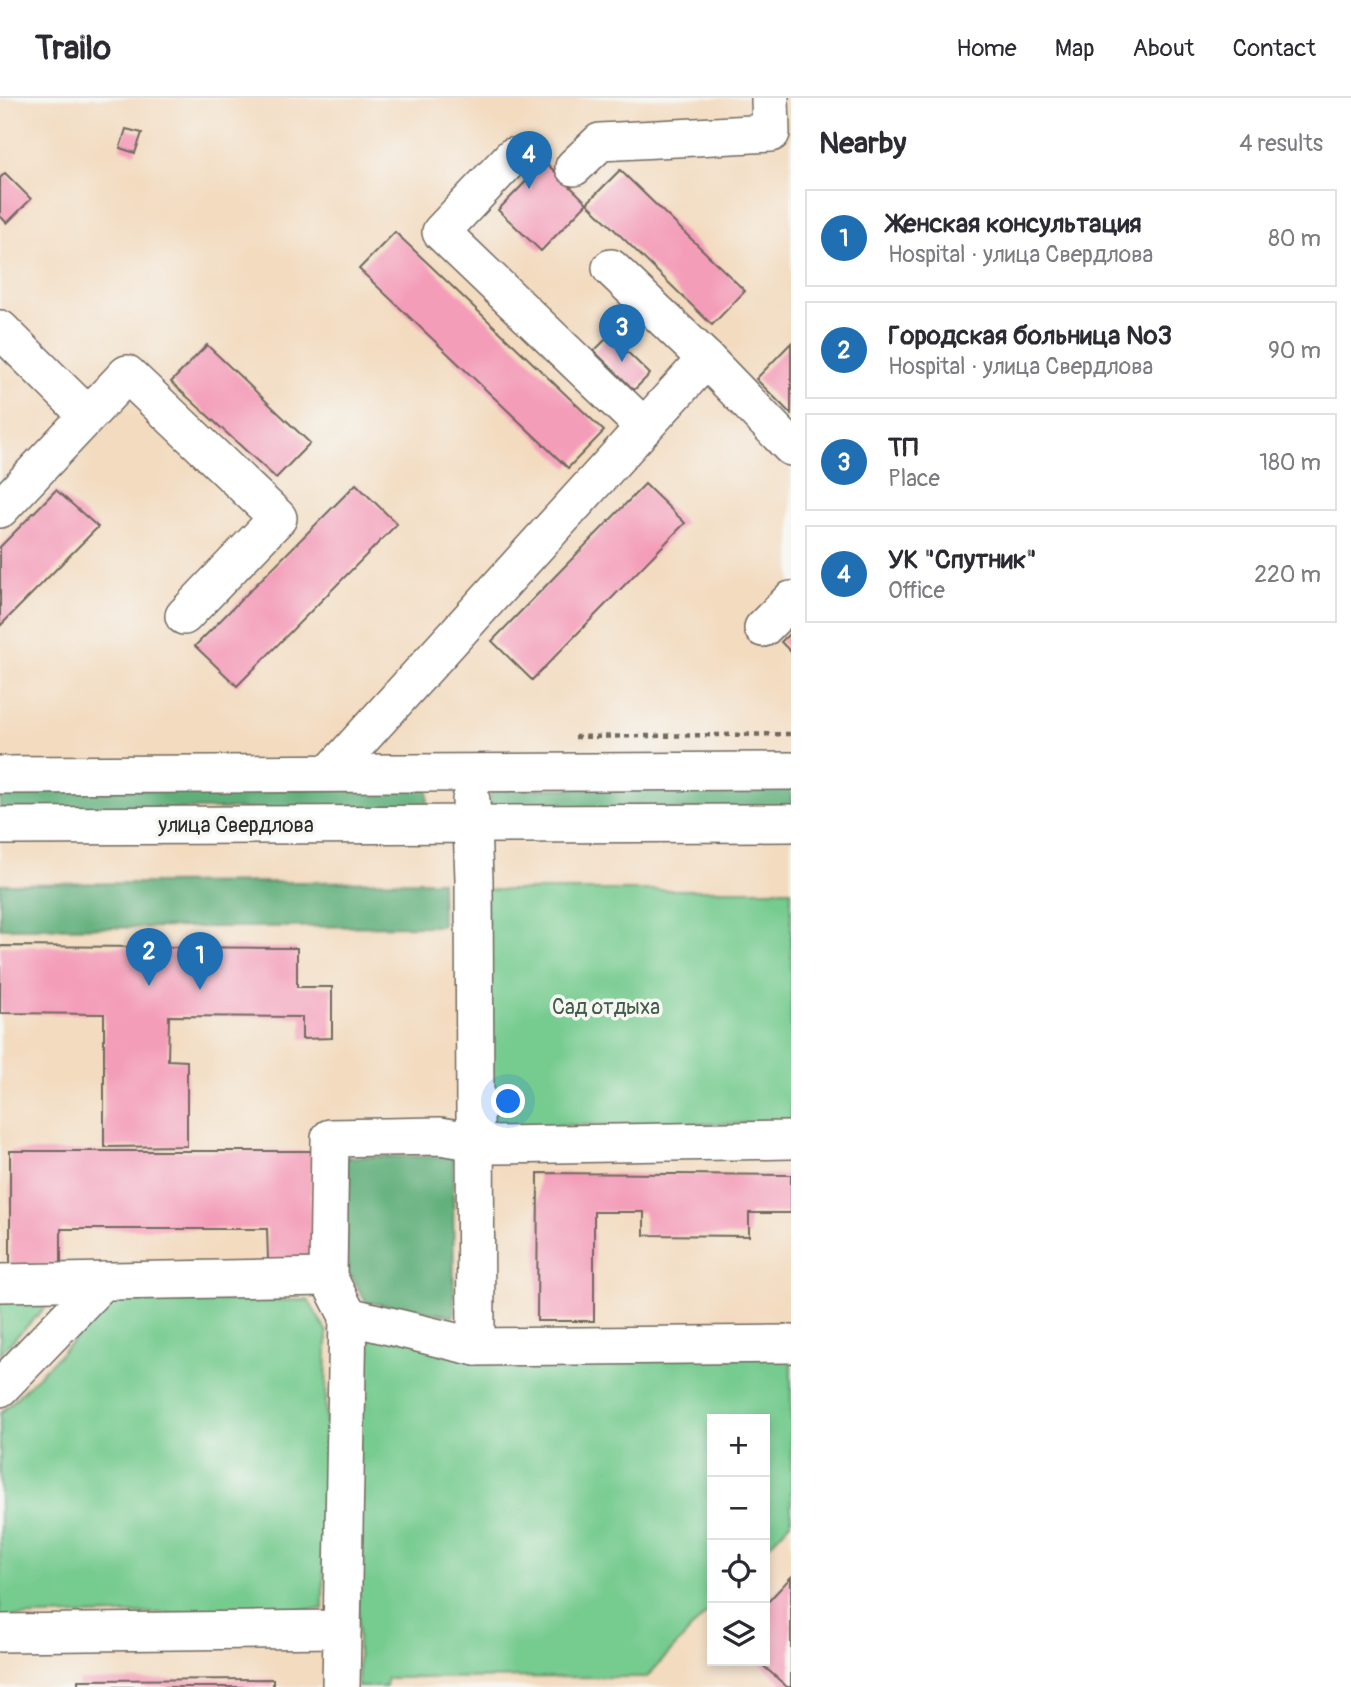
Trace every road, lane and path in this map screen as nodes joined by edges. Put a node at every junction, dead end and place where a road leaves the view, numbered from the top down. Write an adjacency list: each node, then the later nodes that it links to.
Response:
1 (770, 98): 3 (street)
2 (512, 157): 8 (street)
3 (575, 167)
4 (611, 268): 6 (street)
5 (0, 329): 7 (street)
6 (706, 359): 8 (street); 9 (street)
7 (87, 415): 10 (street); 12 (street)
8 (645, 426): 16 (street)
9 (791, 447)
10 (0, 509)
11 (791, 600): 13 (street)
12 (184, 617)
13 (763, 628)
14 (470, 771): 15 (street); 16 (street); 19 (street)
15 (791, 771)
16 (331, 772): 17 (street)
17 (0, 775)
18 (791, 823): 19 (street, улица Свердлова)
19 (471, 824): 20 (street, улица Свердлова); 21 (street)
20 (0, 826)
21 (475, 1140): 22 (street); 23 (street); 28 (street)
22 (791, 1140)
23 (328, 1277): 24 (street); 26 (street)
24 (103, 1281): 25 (street); 29 (street)
25 (0, 1283)
26 (348, 1316): 28 (street); 30 (street)
27 (791, 1344): 28 (street)
28 (476, 1347)
29 (0, 1388)
30 (342, 1629): 31 (street); 32 (street)
31 (0, 1633)
32 (341, 1687)

